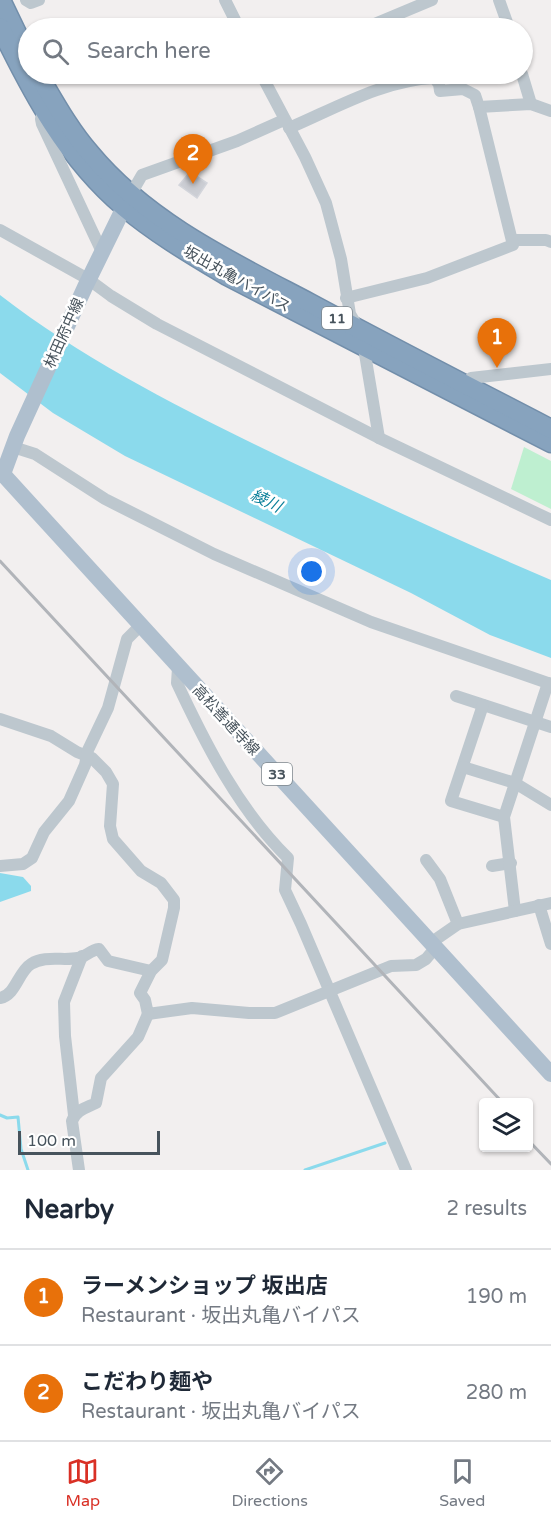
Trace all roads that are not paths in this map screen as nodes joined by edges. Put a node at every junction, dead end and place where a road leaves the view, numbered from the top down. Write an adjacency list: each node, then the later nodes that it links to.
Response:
1 (1, 0): 11 (highway)
2 (26, 0): 3 (street)
3 (39, 0)
4 (225, 0): 7 (street)
5 (432, 0): 8 (street)
6 (499, 0): 9 (street)
7 (234, 18)
8 (388, 18)
9 (505, 18)
10 (0, 27): 12 (highway, 坂出丸亀バイパス / 11)
11 (18, 35)
12 (18, 61)
13 (30, 84): 21 (highway, 坂出丸亀バイパス / 11)
14 (44, 84): 24 (highway, 坂出丸亀バイパス / 11)
15 (266, 84): 23 (street)
16 (399, 84): 23 (street)
17 (439, 84): 20 (street)
18 (525, 84): 19 (street)
19 (531, 104): 20 (street); 22 (street)
20 (479, 107): 26 (street)
21 (44, 110): 24 (highway, 坂出丸亀バイパス / 11); 28 (street)
22 (551, 111)
23 (286, 124): 24 (street); 30 (street)
24 (127, 200): 28 (main road, 林田府中線); 31 (highway, 坂出丸亀バイパス / 11)
25 (0, 230): 29 (street)
26 (513, 240): 27 (street); 30 (street)
27 (551, 242)
28 (102, 252): 29 (main road, 林田府中線)
29 (86, 283): 35 (street); 36 (main road, 林田府中線)
30 (346, 298): 31 (street)
31 (361, 337): 34 (highway, 坂出丸亀バイパス / 11); 35 (street); 37 (highway, 坂出丸亀バイパス / 11)
32 (551, 369): 33 (street)
33 (471, 378)
34 (551, 429)
35 (379, 438): 39 (street)
36 (15, 442): 38 (main road, 林田府中線); 42 (street)
37 (551, 444)
38 (2, 473): 40 (main road, 高松善通寺線 / 33)
39 (551, 520)
40 (140, 626): 41 (main road, 高松善通寺線 / 33); 48 (street)
41 (178, 668): 60 (main road, 高松善通寺線 / 33); 64 (street)
42 (550, 684): 46 (street)
43 (456, 696): 44 (street)
44 (483, 705): 46 (street); 49 (street)
45 (0, 718): 48 (street)
46 (535, 722): 47 (street); 50 (street)
47 (551, 727)
48 (87, 755): 55 (street); 63 (street)
49 (463, 767): 50 (street); 52 (street)
50 (515, 783): 51 (street); 52 (street)
51 (551, 805)
52 (504, 817): 54 (street)
53 (426, 860): 59 (street)
54 (511, 863): 56 (street); 58 (street)
55 (0, 866)
56 (492, 866)
57 (545, 904): 58 (street); 61 (street)
58 (515, 911): 59 (street)
59 (458, 924): 60 (street)
60 (434, 944): 64 (street); 67 (main road, 高松善通寺線 / 33)
61 (551, 944)
62 (82, 956): 63 (street); 65 (street); 68 (street)
63 (151, 971): 66 (street)
64 (329, 990): 66 (street); 70 (street)
65 (0, 998)
66 (148, 1014): 68 (street)
67 (551, 1074)
68 (74, 1115): 69 (street)
69 (79, 1170)
70 (406, 1170)

